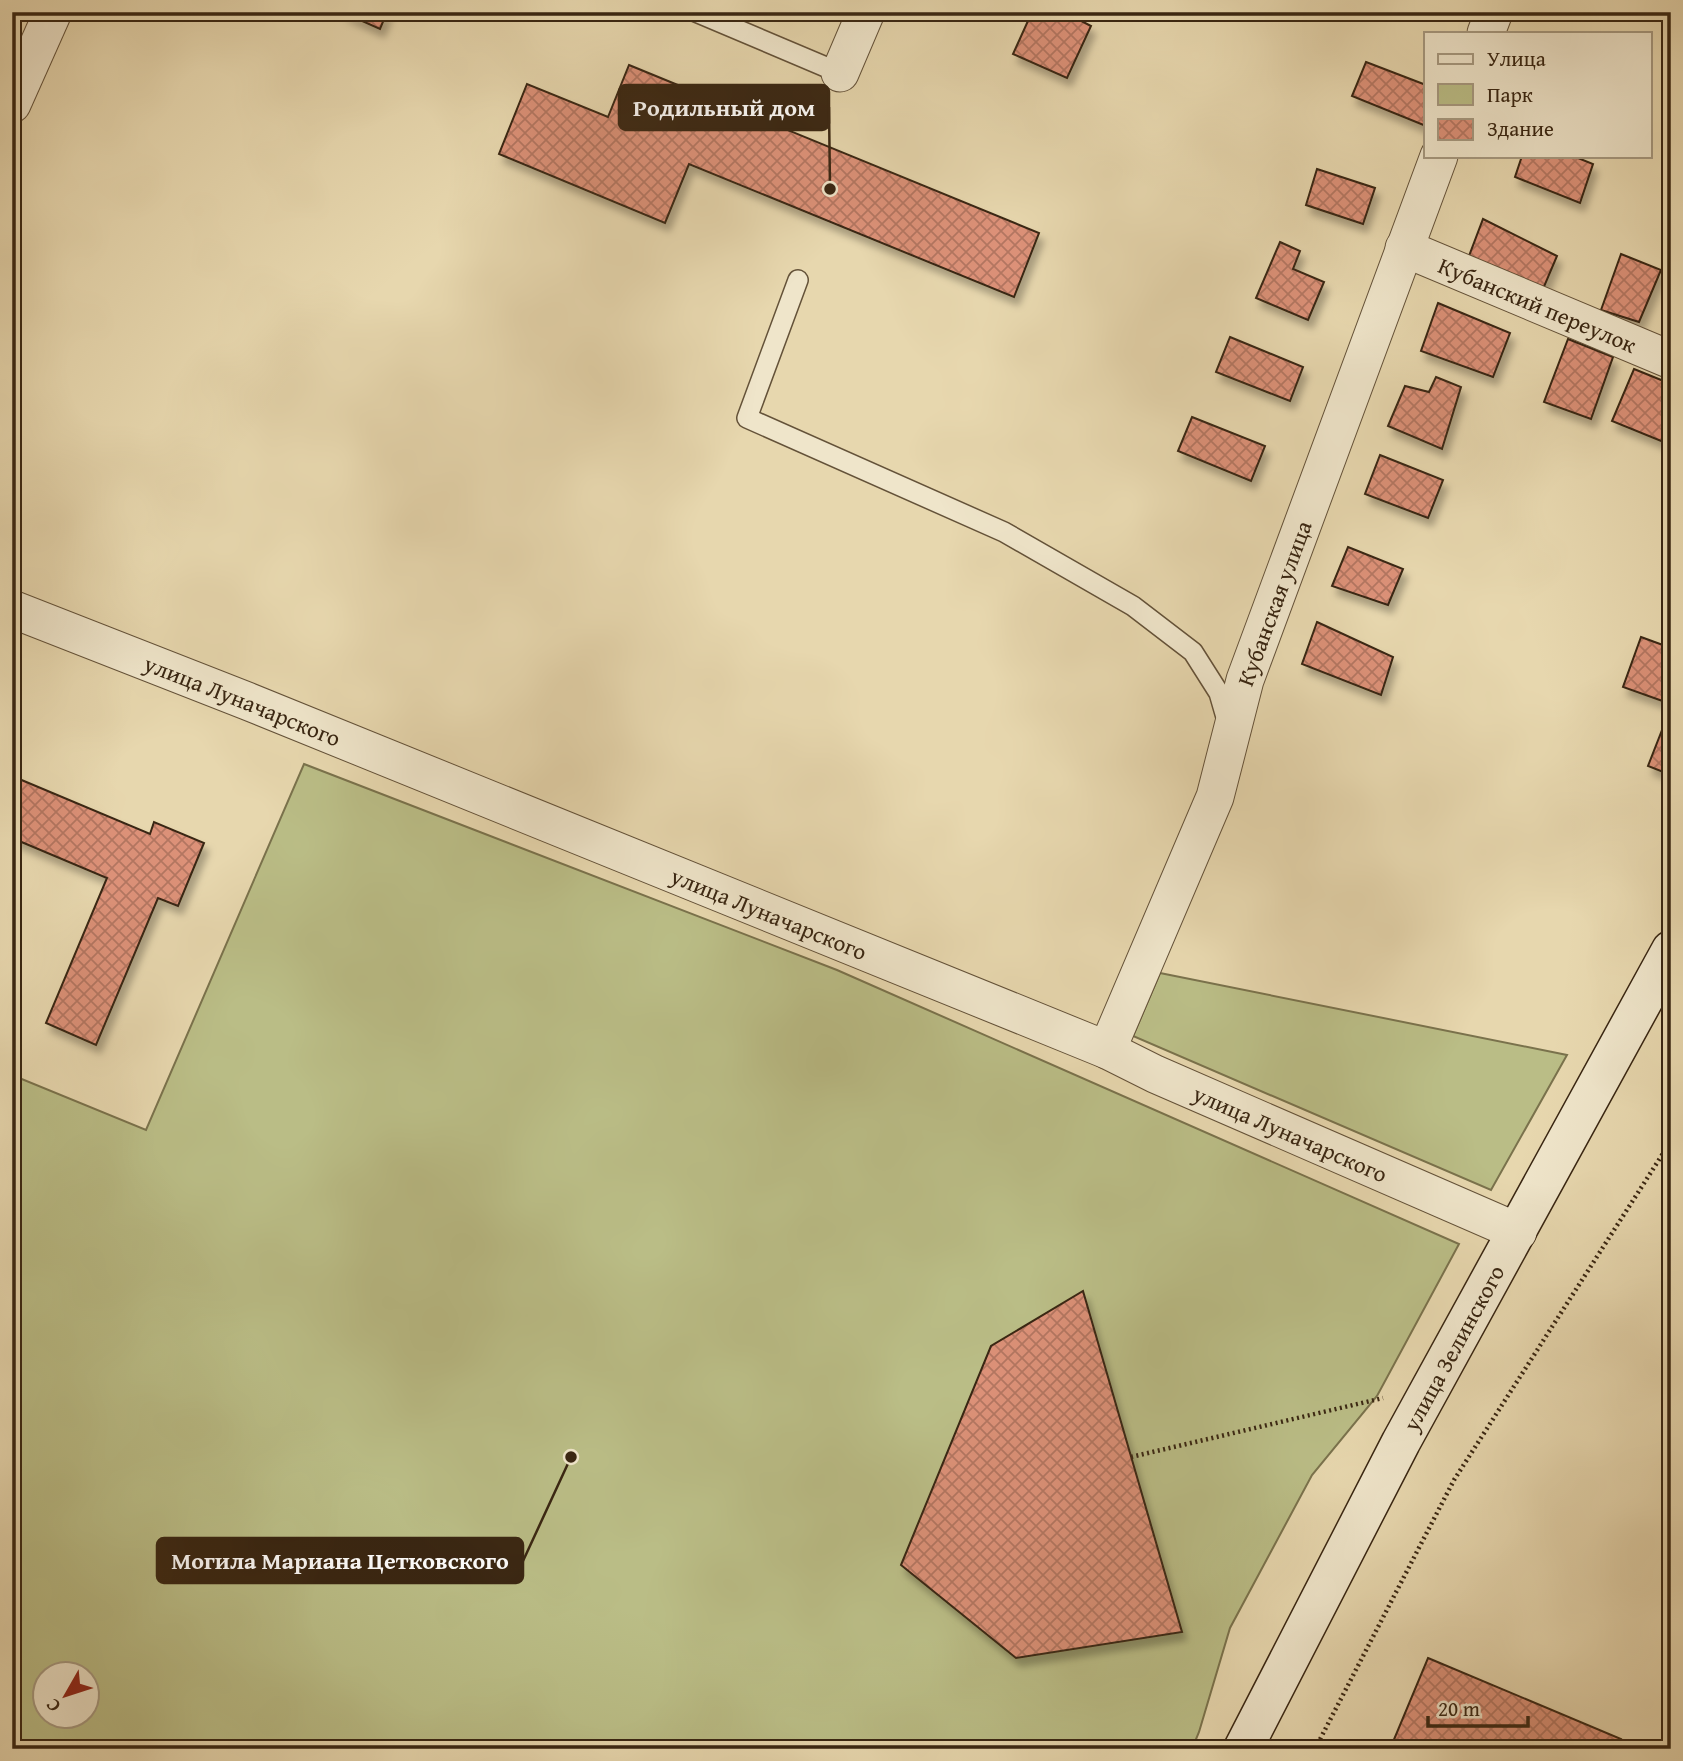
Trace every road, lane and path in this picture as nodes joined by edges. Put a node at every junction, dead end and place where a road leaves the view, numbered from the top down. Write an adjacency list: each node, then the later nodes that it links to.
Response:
1 (53, 12): 7 (street)
2 (696, 12): 6 (lane)
3 (866, 12): 6 (street)
4 (1494, 12): 5 (street)
5 (1486, 32)
6 (841, 74)
7 (12, 104)
8 (1438, 158): 9 (street, Кубанская улица)
9 (1404, 247): 11 (street, Кубанский переулок); 13 (street, Кубанская улица)
10 (798, 280): 13 (lane)
11 (1671, 360)
12 (12, 609): 15 (street, улица Луначарского)
13 (1231, 735): 15 (street, Кубанская улица)
14 (1671, 950): 17 (main road, улица Зелинского)
15 (1107, 1050): 17 (street, улица Луначарского)
16 (1671, 1141): 21 (path)
17 (1518, 1231): 18 (main road, улица Зелинского)
18 (1432, 1387): 19 (path); 20 (main road, улица Зелинского)
19 (1131, 1457)
20 (1243, 1749)
21 (1315, 1749)

